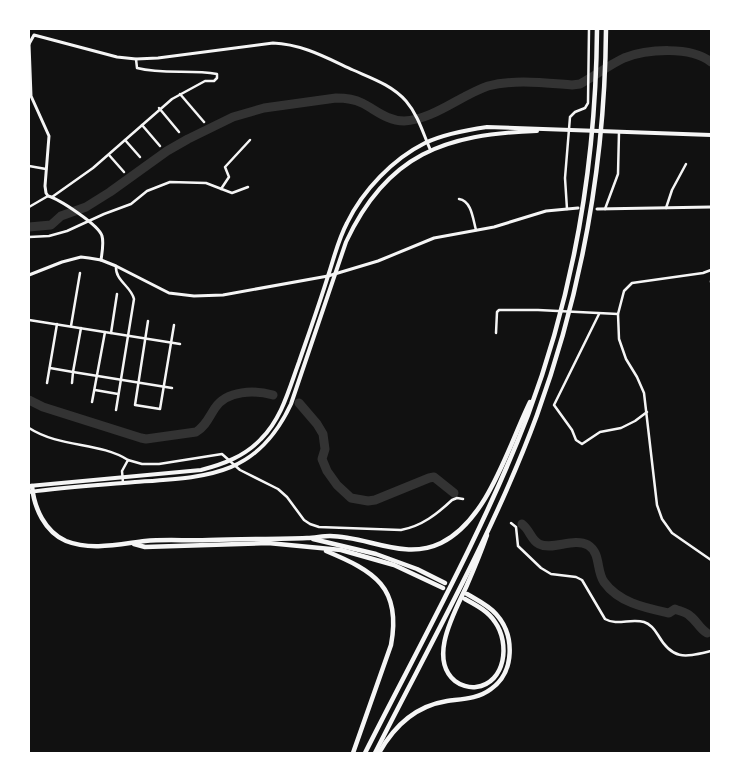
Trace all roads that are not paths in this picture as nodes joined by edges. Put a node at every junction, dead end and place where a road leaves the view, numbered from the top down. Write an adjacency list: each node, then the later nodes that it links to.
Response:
1 (589, 29): 11 (street)
2 (597, 29): 67 (highway)
3 (606, 29): 84 (highway)
4 (29, 44): 5 (street); 24 (street)
5 (136, 59): 6 (street); 17 (street)
6 (180, 94): 7 (street); 8 (street)
7 (159, 108): 9 (street); 12 (street)
8 (204, 122)
9 (142, 124): 15 (street); 18 (street)
10 (560, 130): 11 (main road); 17 (main road); 19 (main road)
11 (570, 131): 13 (main road); 34 (street)
12 (179, 132)
13 (619, 132): 14 (main road); 36 (street)
14 (711, 135)
15 (125, 140): 20 (street); 21 (street)
16 (250, 140): 27 (street)
17 (427, 142): 19 (street); 46 (main road)
18 (160, 146)
19 (430, 149): 44 (main road)
20 (109, 154): 25 (street); 28 (street)
21 (140, 158)
22 (686, 164): 33 (street)
23 (29, 166): 24 (street)
24 (46, 170): 28 (street)
25 (124, 172)
26 (248, 187): 27 (street)
27 (221, 189): 37 (street)
28 (50, 197): 30 (street); 37 (street)
29 (459, 200): 38 (street)
30 (29, 207)
31 (711, 207): 33 (street)
32 (578, 208): 34 (street)
33 (666, 208): 36 (street)
34 (567, 209): 38 (street)
35 (597, 209): 36 (street)
36 (605, 209)
37 (88, 220): 39 (street); 40 (street)
38 (476, 230): 44 (street)
39 (29, 237)
40 (101, 260): 41 (street); 45 (street)
41 (116, 266): 46 (street); 59 (street)
42 (711, 270): 49 (street)
43 (80, 273): 54 (street)
44 (336, 274): 46 (street); 81 (main road)
45 (29, 275)
46 (328, 276): 80 (main road)
47 (117, 294): 57 (street)
48 (599, 314): 49 (street); 58 (street); 77 (street)
49 (618, 314): 77 (street)
50 (29, 320): 52 (street)
51 (148, 321): 60 (street)
52 (57, 324): 54 (street); 63 (street)
53 (174, 325): 61 (street)
54 (71, 326): 55 (street)
55 (81, 328): 56 (street); 64 (street)
56 (105, 332): 57 (street); 65 (street)
57 (111, 333): 59 (street)
58 (496, 333)
59 (128, 336): 60 (street); 66 (street)
60 (146, 338): 61 (street); 68 (street)
61 (171, 342): 62 (street); 71 (street)
62 (180, 344)
63 (50, 368): 64 (street); 69 (street)
64 (74, 372): 65 (street); 70 (street)
65 (97, 376): 66 (street); 73 (street)
66 (121, 379): 68 (street); 74 (street)
67 (540, 381): 88 (highway); 94 (highway)
68 (139, 382): 71 (street); 71 (street)
69 (47, 383)
70 (72, 383)
71 (164, 386): 72 (street)
72 (172, 388)
73 (95, 390): 74 (street); 75 (street)
74 (118, 394): 76 (street)
75 (92, 402)
76 (116, 410)
77 (647, 412): 91 (street)
78 (29, 428): 79 (street)
79 (128, 460): 80 (street); 82 (street)
80 (230, 461): 81 (street); 82 (main road)
81 (236, 466): 83 (main road); 86 (street)
82 (122, 477): 83 (street); 85 (main road)
83 (123, 483): 85 (main road)
84 (507, 488): 95 (highway); 96 (highway)
85 (31, 489): 89 (highway)
86 (463, 499)
87 (511, 523): 92 (street)
88 (310, 538): 89 (highway); 90 (highway)
89 (130, 544): 90 (highway)
90 (322, 549): 93 (highway)
91 (711, 560)
92 (711, 651)
93 (354, 753)
94 (365, 753)
95 (374, 753)
96 (379, 753)

